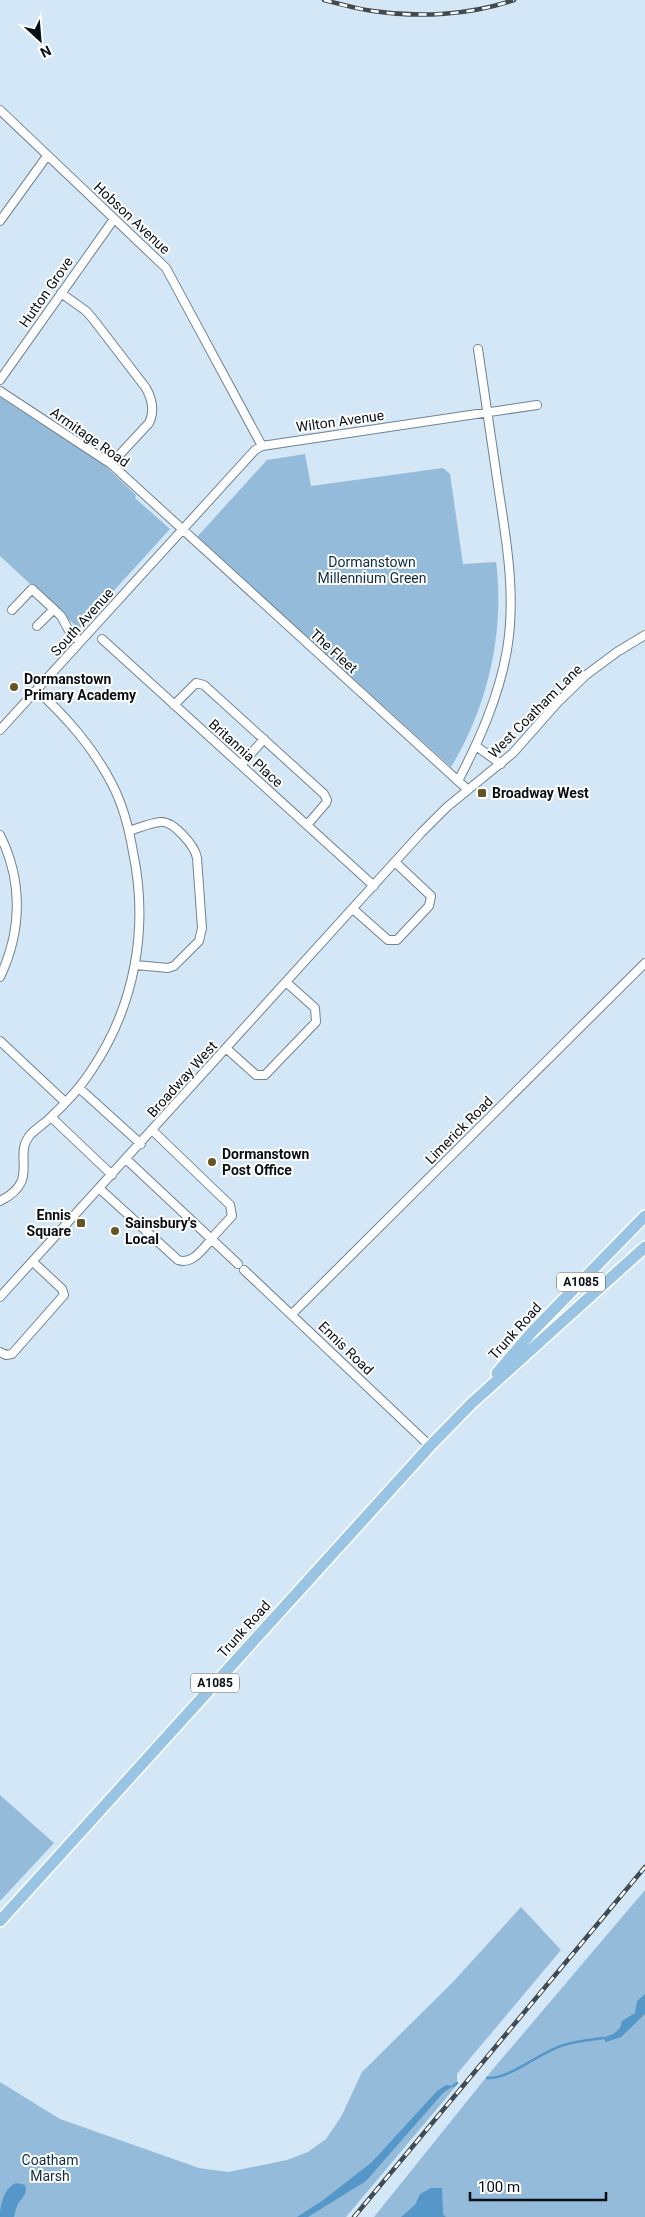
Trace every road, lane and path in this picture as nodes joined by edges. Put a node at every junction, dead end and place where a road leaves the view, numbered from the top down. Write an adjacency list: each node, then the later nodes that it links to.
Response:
1 (0, 110): 2 (street, Hobson Avenue)
2 (47, 156): 3 (street); 4 (street, Hobson Avenue)
3 (3, 210): 5 (street)
4 (114, 219): 6 (street, Hutton Grove); 12 (street, Hobson Avenue)
5 (0, 221)
6 (61, 293): 8 (street, Hutton Grove); 13 (street)
7 (478, 349): 11 (street)
8 (0, 380)
9 (0, 391): 13 (street, Armitage Road)
10 (537, 405): 11 (street, Wilton Avenue)
11 (487, 413): 12 (street, Wilton Avenue); 25 (street)
12 (262, 446): 14 (street)
13 (111, 464): 14 (street, Armitage Road)
14 (182, 530): 20 (street, South Avenue); 28 (street, The Fleet)
15 (54, 609): 16 (street); 17 (street); 20 (street)
16 (12, 610)
17 (37, 626)
18 (645, 636): 26 (street, West Coatham Lane)
19 (102, 639): 22 (street, Britannia Place)
20 (80, 642): 21 (street, South Avenue)
21 (37, 690): 23 (street, South Avenue); 31 (street)
22 (174, 705): 24 (street); 27 (street, Britannia Place)
23 (0, 730)
24 (264, 739): 27 (street); 30 (street)
25 (476, 746): 26 (street); 28 (street)
26 (501, 764): 29 (street, West Coatham Lane)
27 (241, 766): 30 (street, Britannia Place)
28 (458, 781): 29 (street, The Fleet)
29 (468, 790): 33 (street, Broadway West)
30 (307, 825): 34 (street, Britannia Place)
31 (129, 831): 37 (street); 37 (street)
32 (0, 835): 38 (street)
33 (395, 862): 34 (street, Broadway West); 35 (street)
34 (374, 886): 35 (street, Broadway West)
35 (353, 909): 39 (street, Broadway West)
36 (645, 963): 56 (street, Limerick Road)
37 (136, 965): 42 (street)
38 (0, 977)
39 (286, 982): 41 (street, Broadway West); 41 (street)
40 (0, 1041): 43 (street)
41 (226, 1048): 45 (street, Broadway West)
42 (79, 1088): 43 (street); 46 (street)
43 (66, 1102): 44 (street)
44 (51, 1117): 48 (street); 50 (street)
45 (153, 1131): 46 (street, Broadway West); 52 (street)
46 (141, 1144): 47 (street, Broadway West)
47 (126, 1159): 48 (street, Broadway West); 52 (street, Ennis Road)
48 (112, 1175): 49 (street, Broadway West)
49 (100, 1189): 52 (street); 54 (street, Broadway West)
50 (0, 1200)
51 (645, 1216): 58 (main road, Trunk Road / A1085)
52 (212, 1239): 56 (street, Ennis Road)
53 (645, 1247): 58 (main road, Trunk Road / A1085)
54 (33, 1262): 55 (street, Broadway West); 57 (street)
55 (0, 1297)
56 (292, 1314): 59 (street, Ennis Road)
57 (0, 1352)
58 (472, 1403): 59 (main road, Trunk Road / A1085)
59 (430, 1446): 60 (main road, Trunk Road / A1085)
60 (0, 1921)

